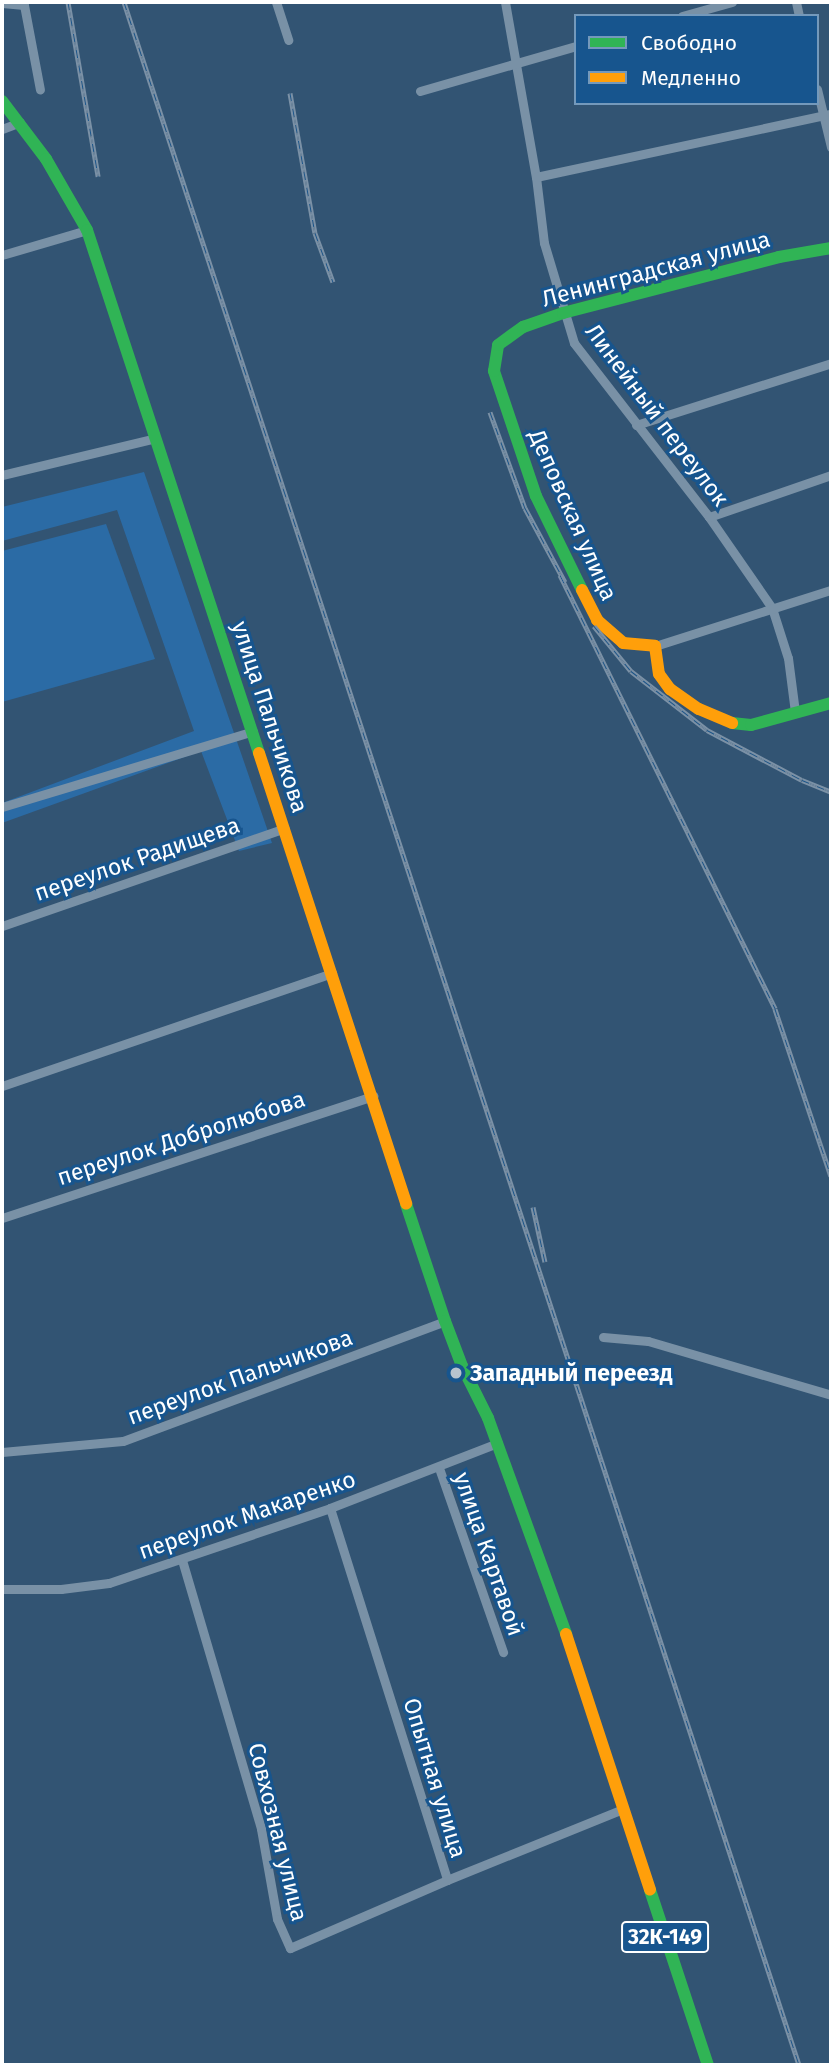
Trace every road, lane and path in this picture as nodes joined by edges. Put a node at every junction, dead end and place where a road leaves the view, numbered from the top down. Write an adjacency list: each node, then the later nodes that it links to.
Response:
1 (276, 2): 6 (street)
2 (505, 2): 8 (street, Линейный переулок)
3 (732, 2): 5 (street)
4 (2, 3): 9 (street)
5 (689, 14)
6 (288, 40)
7 (574, 47): 8 (street)
8 (516, 63): 10 (street); 17 (street, Линейный переулок)
9 (40, 90)
10 (420, 91)
11 (819, 94): 13 (street)
12 (2, 101): 14 (main road, улица Пальчикова)
13 (827, 114): 16 (street); 17 (street)
14 (21, 122): 15 (street); 18 (main road, улица Пальчикова)
15 (2, 128)
16 (831, 147)
17 (536, 177): 21 (street, Линейный переулок)
18 (87, 230): 20 (street); 25 (main road, улица Пальчикова)
19 (831, 248): 21 (main road, Ленинградская улица)
20 (2, 255)
21 (563, 313): 22 (main road, Ленинградская улица); 24 (street, Линейный переулок)
22 (498, 345): 31 (main road, Деповская улица)
23 (831, 363): 24 (street)
24 (636, 425): 28 (street, Линейный переулок)
25 (156, 438): 26 (street); 34 (main road, улица Пальчикова)
26 (2, 475)
27 (831, 475): 28 (street)
28 (709, 517): 30 (street, Линейный переулок)
29 (831, 590): 30 (street)
30 (772, 608): 31 (street); 33 (street, Линейный переулок)
31 (654, 646): 33 (main road)
32 (831, 703): 33 (main road)
33 (795, 712)
34 (253, 731): 35 (street); 36 (main road, улица Пальчикова)
35 (2, 807)
36 (285, 828): 37 (street, переулок Радищева); 38 (main road, улица Пальчикова)
37 (2, 926)
38 (332, 973): 39 (street); 40 (main road, улица Пальчикова)
39 (2, 1086)
40 (373, 1096): 41 (street, переулок Добролюбова); 42 (main road, улица Пальчикова)
41 (2, 1218)
42 (445, 1321): 45 (main road, улица Пальчикова); 46 (street, переулок Пальчикова)
43 (603, 1337): 44 (street)
44 (831, 1395)
45 (498, 1443): 47 (street, переулок Макаренко); 52 (main road, улица Пальчикова)
46 (2, 1452)
47 (439, 1468): 48 (street, переулок Макаренко); 51 (street, улица Картавой)
48 (330, 1508): 49 (street, переулок Макаренко); 53 (street, Опытная улица)
49 (182, 1560): 50 (street, переулок Макаренко); 53 (street, Совхозная улица)
50 (2, 1589)
51 (503, 1652)
52 (623, 1809): 53 (street, Опытная улица); 54 (main road, 32К-149)
53 (447, 1880)
54 (708, 2065)

